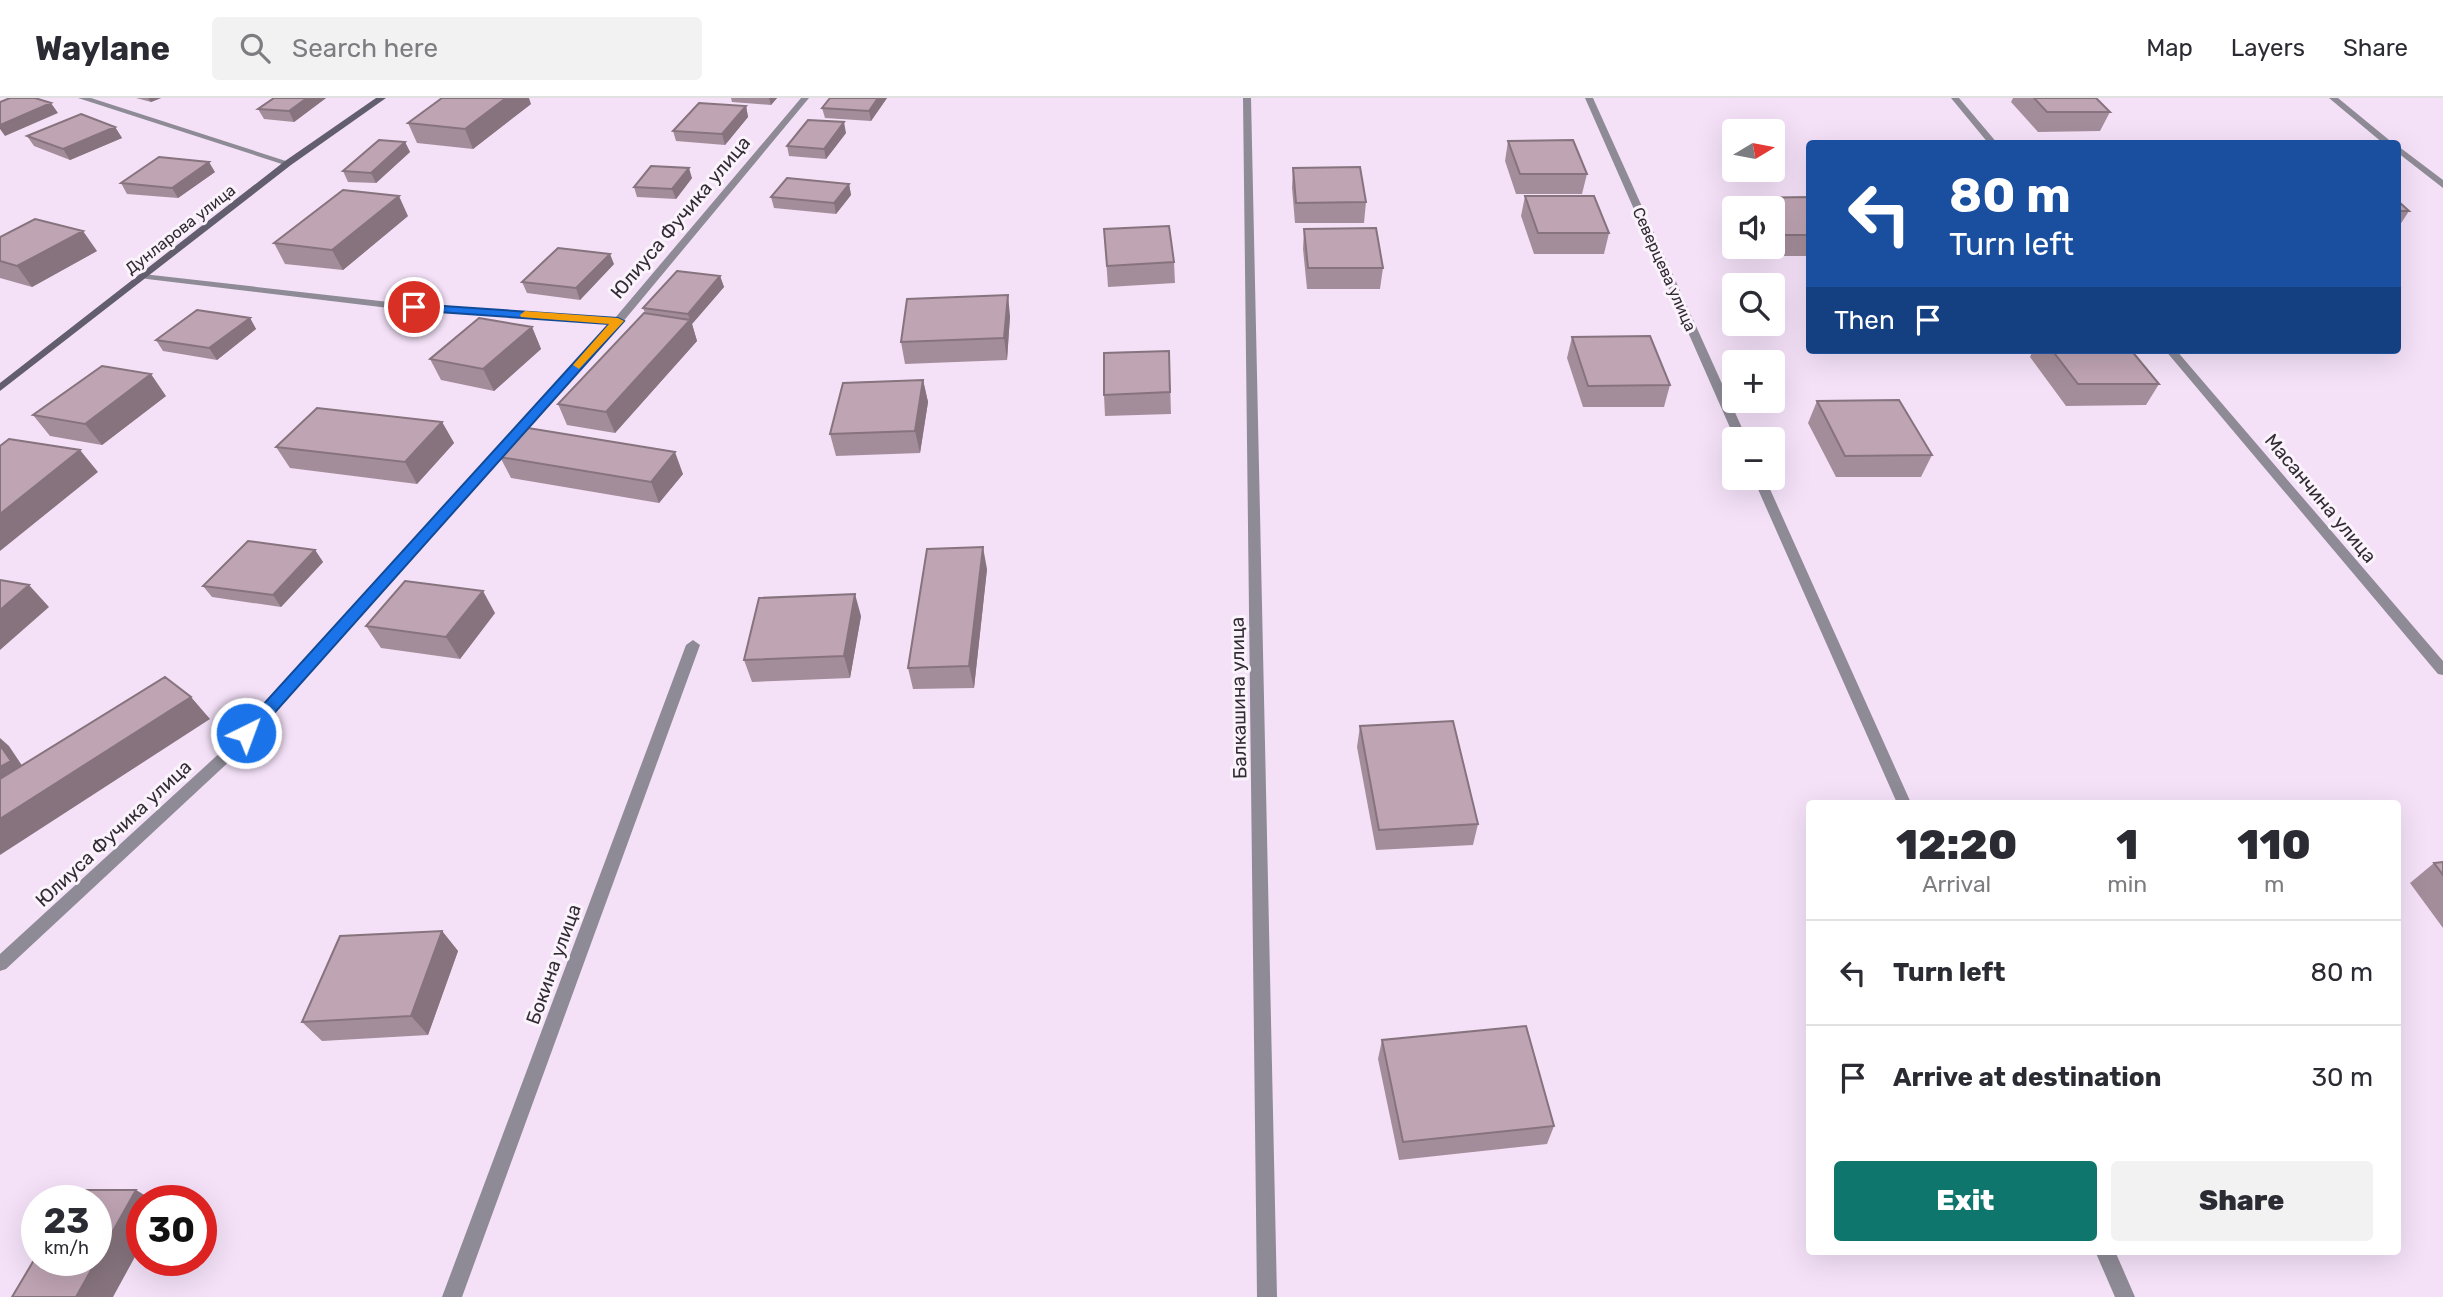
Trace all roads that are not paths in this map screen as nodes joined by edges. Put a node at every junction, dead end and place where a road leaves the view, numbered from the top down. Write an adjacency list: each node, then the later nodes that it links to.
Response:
1 (82, 98): 11 (street)
2 (382, 98): 11 (main road, Дунларова улица)
3 (806, 98): 14 (street, Юлиуса Фучика улица)
4 (1247, 98): 25 (street, Балкашина улица)
5 (1589, 98): 17 (street, Северцева улица)
6 (1955, 98): 8 (street)
7 (2333, 98): 9 (street)
8 (1991, 140)
9 (2385, 140)
10 (2401, 151): 12 (street)
11 (288, 163): 13 (main road, Дунларова улица)
12 (2443, 185)
13 (147, 276): 14 (street); 16 (main road, Дунларова улица)
14 (618, 321): 22 (street, Юлиуса Фучика улица)
15 (2173, 354): 20 (street, Масанчина улица)
16 (0, 388)
17 (1736, 427)
18 (1764, 490): 21 (street)
19 (693, 645): 24 (street, Бокина улица)
20 (2443, 670)
21 (1903, 800)
22 (0, 964)
23 (2107, 1255): 26 (street)
24 (452, 1297)
25 (1266, 1297)
26 (2125, 1297)

